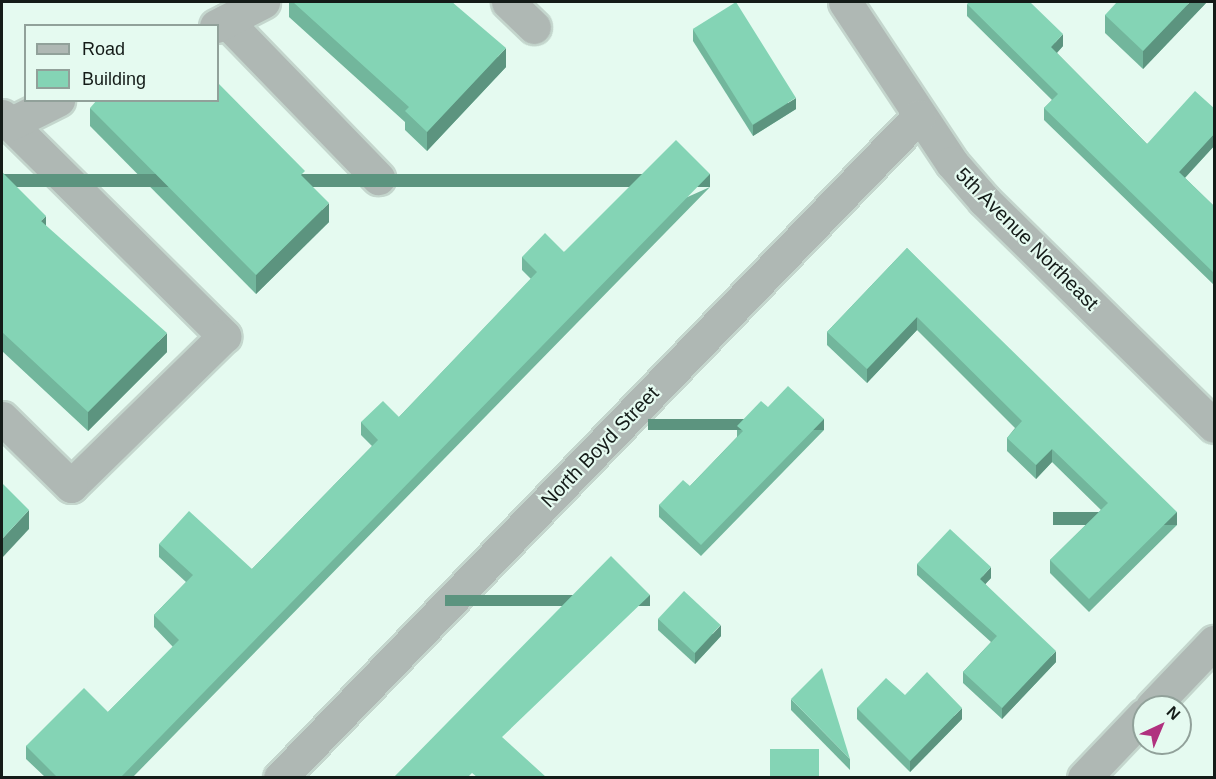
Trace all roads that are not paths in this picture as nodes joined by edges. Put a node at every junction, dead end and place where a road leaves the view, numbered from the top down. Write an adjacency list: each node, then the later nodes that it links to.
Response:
1 (263, 2): 4 (street)
2 (508, 2): 5 (street)
3 (845, 2): 7 (street, 5th Avenue Northeast)
4 (221, 23): 9 (street)
5 (534, 27)
6 (53, 102): 8 (street)
7 (919, 116): 11 (street, 5th Avenue Northeast); 15 (street, North Boyd Street)
8 (6, 120): 10 (street)
9 (378, 178)
10 (2, 418)
11 (1215, 426)
12 (1215, 642): 13 (street)
13 (1164, 695)
14 (1132, 727): 16 (street)
15 (280, 777)
16 (1084, 777)

